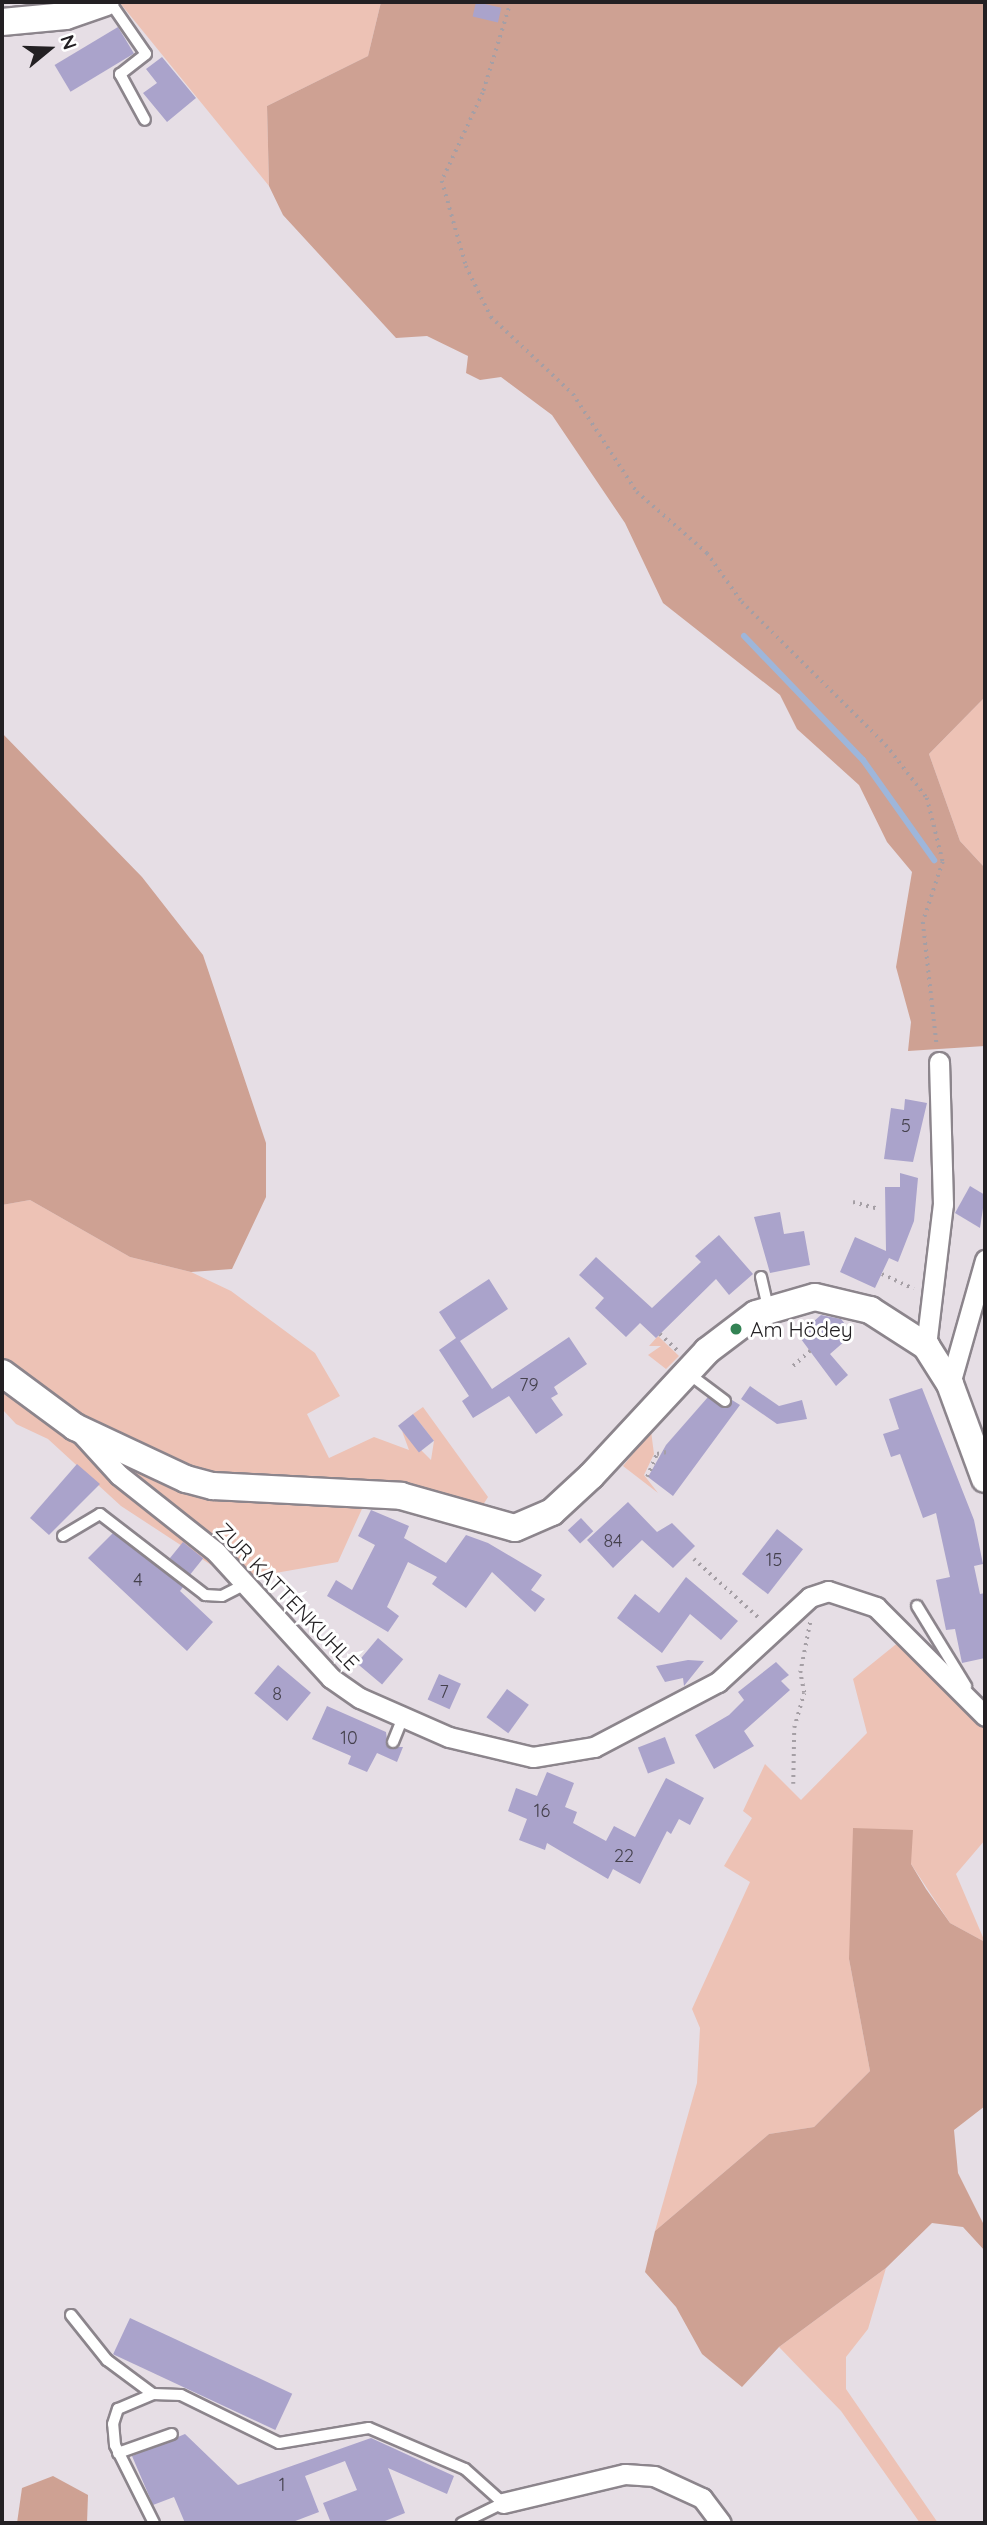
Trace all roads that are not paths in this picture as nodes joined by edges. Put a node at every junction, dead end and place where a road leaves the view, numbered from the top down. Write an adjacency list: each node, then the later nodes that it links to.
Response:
1 (108, 2): 2 (street); 3 (lane)
2 (2, 22)
3 (145, 120)
4 (939, 1062): 8 (street)
5 (985, 1259): 11 (street)
6 (761, 1277): 7 (lane)
7 (768, 1309): 8 (street); 9 (street)
8 (926, 1346): 11 (street)
9 (685, 1371): 12 (lane); 13 (street)
10 (2, 1373): 13 (street)
11 (950, 1384): 14 (street)
12 (725, 1401)
13 (75, 1427): 16 (street, ZUR KATTENKUHLE)
14 (985, 1479)
15 (63, 1536): 16 (lane)
16 (248, 1583): 19 (street, ZUR KATTENKUHLE)
17 (917, 1606): 18 (lane)
18 (983, 1714): 19 (street, ZUR KATTENKUHLE)
19 (403, 1717): 20 (lane)
20 (393, 1742)
21 (71, 2315): 22 (lane)
22 (153, 2394): 24 (lane); 25 (lane)
23 (172, 2434): 24 (lane)
24 (118, 2453): 26 (lane)
25 (503, 2503): 27 (lane); 28 (street)
26 (155, 2523)
27 (462, 2523)
28 (721, 2523)

